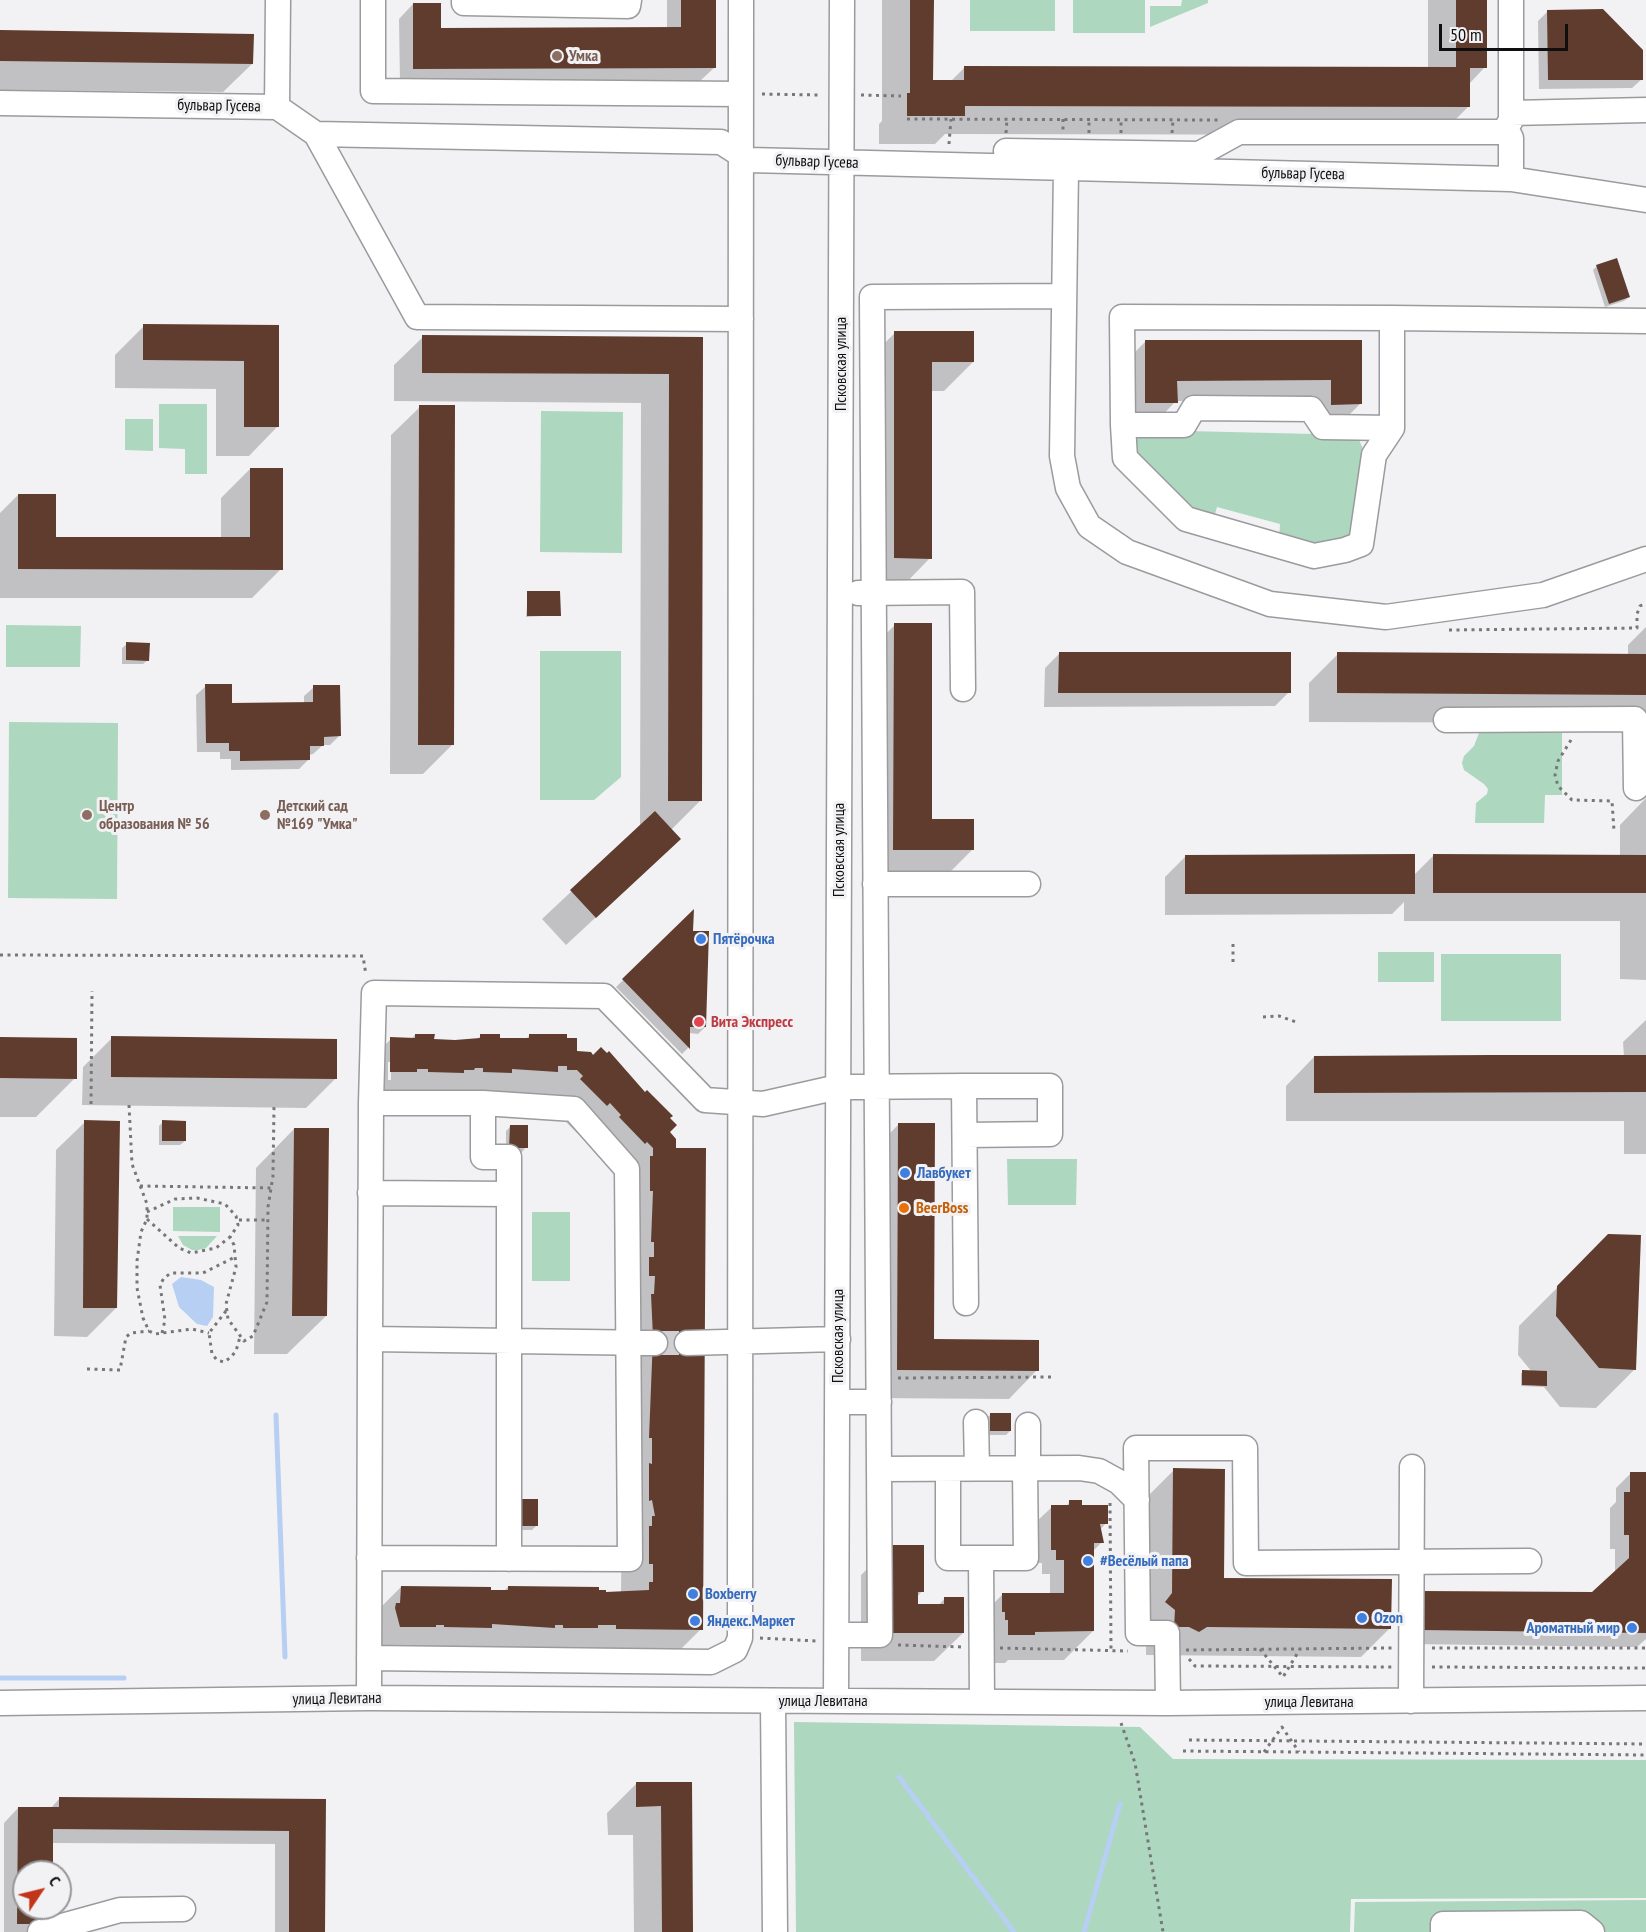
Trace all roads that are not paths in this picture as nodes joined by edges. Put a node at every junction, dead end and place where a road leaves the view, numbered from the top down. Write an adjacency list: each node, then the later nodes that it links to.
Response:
1 (278, 0): 10 (street)
2 (373, 0): 8 (street)
3 (464, 0): 4 (street)
4 (628, 0)
5 (741, 0): 8 (street)
6 (842, 0): 14 (street, Псковская улица)
7 (1511, 0): 12 (street)
8 (741, 94): 15 (street)
9 (0, 103): 10 (street, бульвар Гусева)
10 (277, 107): 13 (street, бульвар Гусева)
11 (1646, 110): 12 (street)
12 (1509, 121): 14 (street); 17 (street)
13 (316, 134): 15 (street, бульвар Гусева); 21 (street)
14 (842, 155): 15 (street, бульвар Гусева); 16 (street, бульвар Гусева); 27 (street, Псковская улица)
15 (741, 157): 21 (street)
16 (1066, 169): 17 (street, бульвар Гусева); 19 (street)
17 (1511, 179): 18 (street, бульвар Гусева)
18 (1646, 200)
19 (1064, 296): 25 (street); 26 (street)
20 (1392, 318): 22 (street); 23 (street); 24 (street)
21 (741, 319): 37 (street)
22 (1646, 321)
23 (1123, 425): 24 (street); 24 (street)
24 (1392, 428)
25 (1646, 559)
26 (873, 592): 27 (street); 28 (street); 32 (street)
27 (840, 593): 34 (street, Псковская улица)
28 (963, 689)
29 (1446, 720): 30 (street)
30 (1636, 788)
31 (1028, 884): 32 (street)
32 (875, 885): 35 (street)
33 (964, 1086): 35 (street); 39 (street); 39 (street)
34 (838, 1087): 35 (street); 37 (street); 44 (street, Псковская улица)
35 (877, 1087): 51 (street)
36 (371, 1103): 37 (street); 38 (street); 40 (street)
37 (738, 1103): 46 (street)
38 (483, 1104): 41 (street); 47 (street)
39 (965, 1135): 42 (street)
40 (370, 1193): 41 (street); 43 (street)
41 (509, 1194): 45 (street)
42 (966, 1303)
43 (370, 1339): 45 (street); 60 (street)
44 (838, 1339): 46 (street); 50 (street, Псковская улица)
45 (509, 1341): 47 (street); 62 (street)
46 (740, 1341): 49 (street); 66 (street)
47 (630, 1342): 48 (street); 62 (street)
48 (655, 1342)
49 (687, 1343)
50 (837, 1402): 51 (street); 65 (street, Псковская улица)
51 (879, 1402): 58 (street)
52 (976, 1422): 56 (street)
53 (1028, 1425): 57 (street)
54 (1412, 1467): 64 (street)
55 (948, 1468): 56 (street); 58 (street); 61 (street)
56 (977, 1468): 57 (street)
57 (1027, 1468): 59 (street); 61 (street)
58 (879, 1469): 65 (street)
59 (1137, 1500): 64 (street); 74 (street)
60 (369, 1558): 62 (street); 66 (street)
61 (981, 1558): 72 (street)
62 (508, 1559)
63 (1528, 1561): 64 (street)
64 (1412, 1562): 71 (street)
65 (837, 1639): 70 (street, Псковская улица)
66 (369, 1658): 67 (street)
67 (369, 1698): 69 (street, улица Левитана); 73 (street, улица Левитана)
68 (1646, 1698): 71 (street, улица Левитана)
69 (773, 1701): 70 (street, улица Левитана); 77 (street)
70 (837, 1701): 72 (street, улица Левитана)
71 (1411, 1701): 74 (street, улица Левитана)
72 (982, 1702): 74 (street, улица Левитана)
73 (0, 1703)
74 (1168, 1703)
75 (183, 1909): 76 (street)
76 (40, 1932)
77 (775, 1932)
78 (1443, 1932): 79 (street)
79 (1592, 1932)

